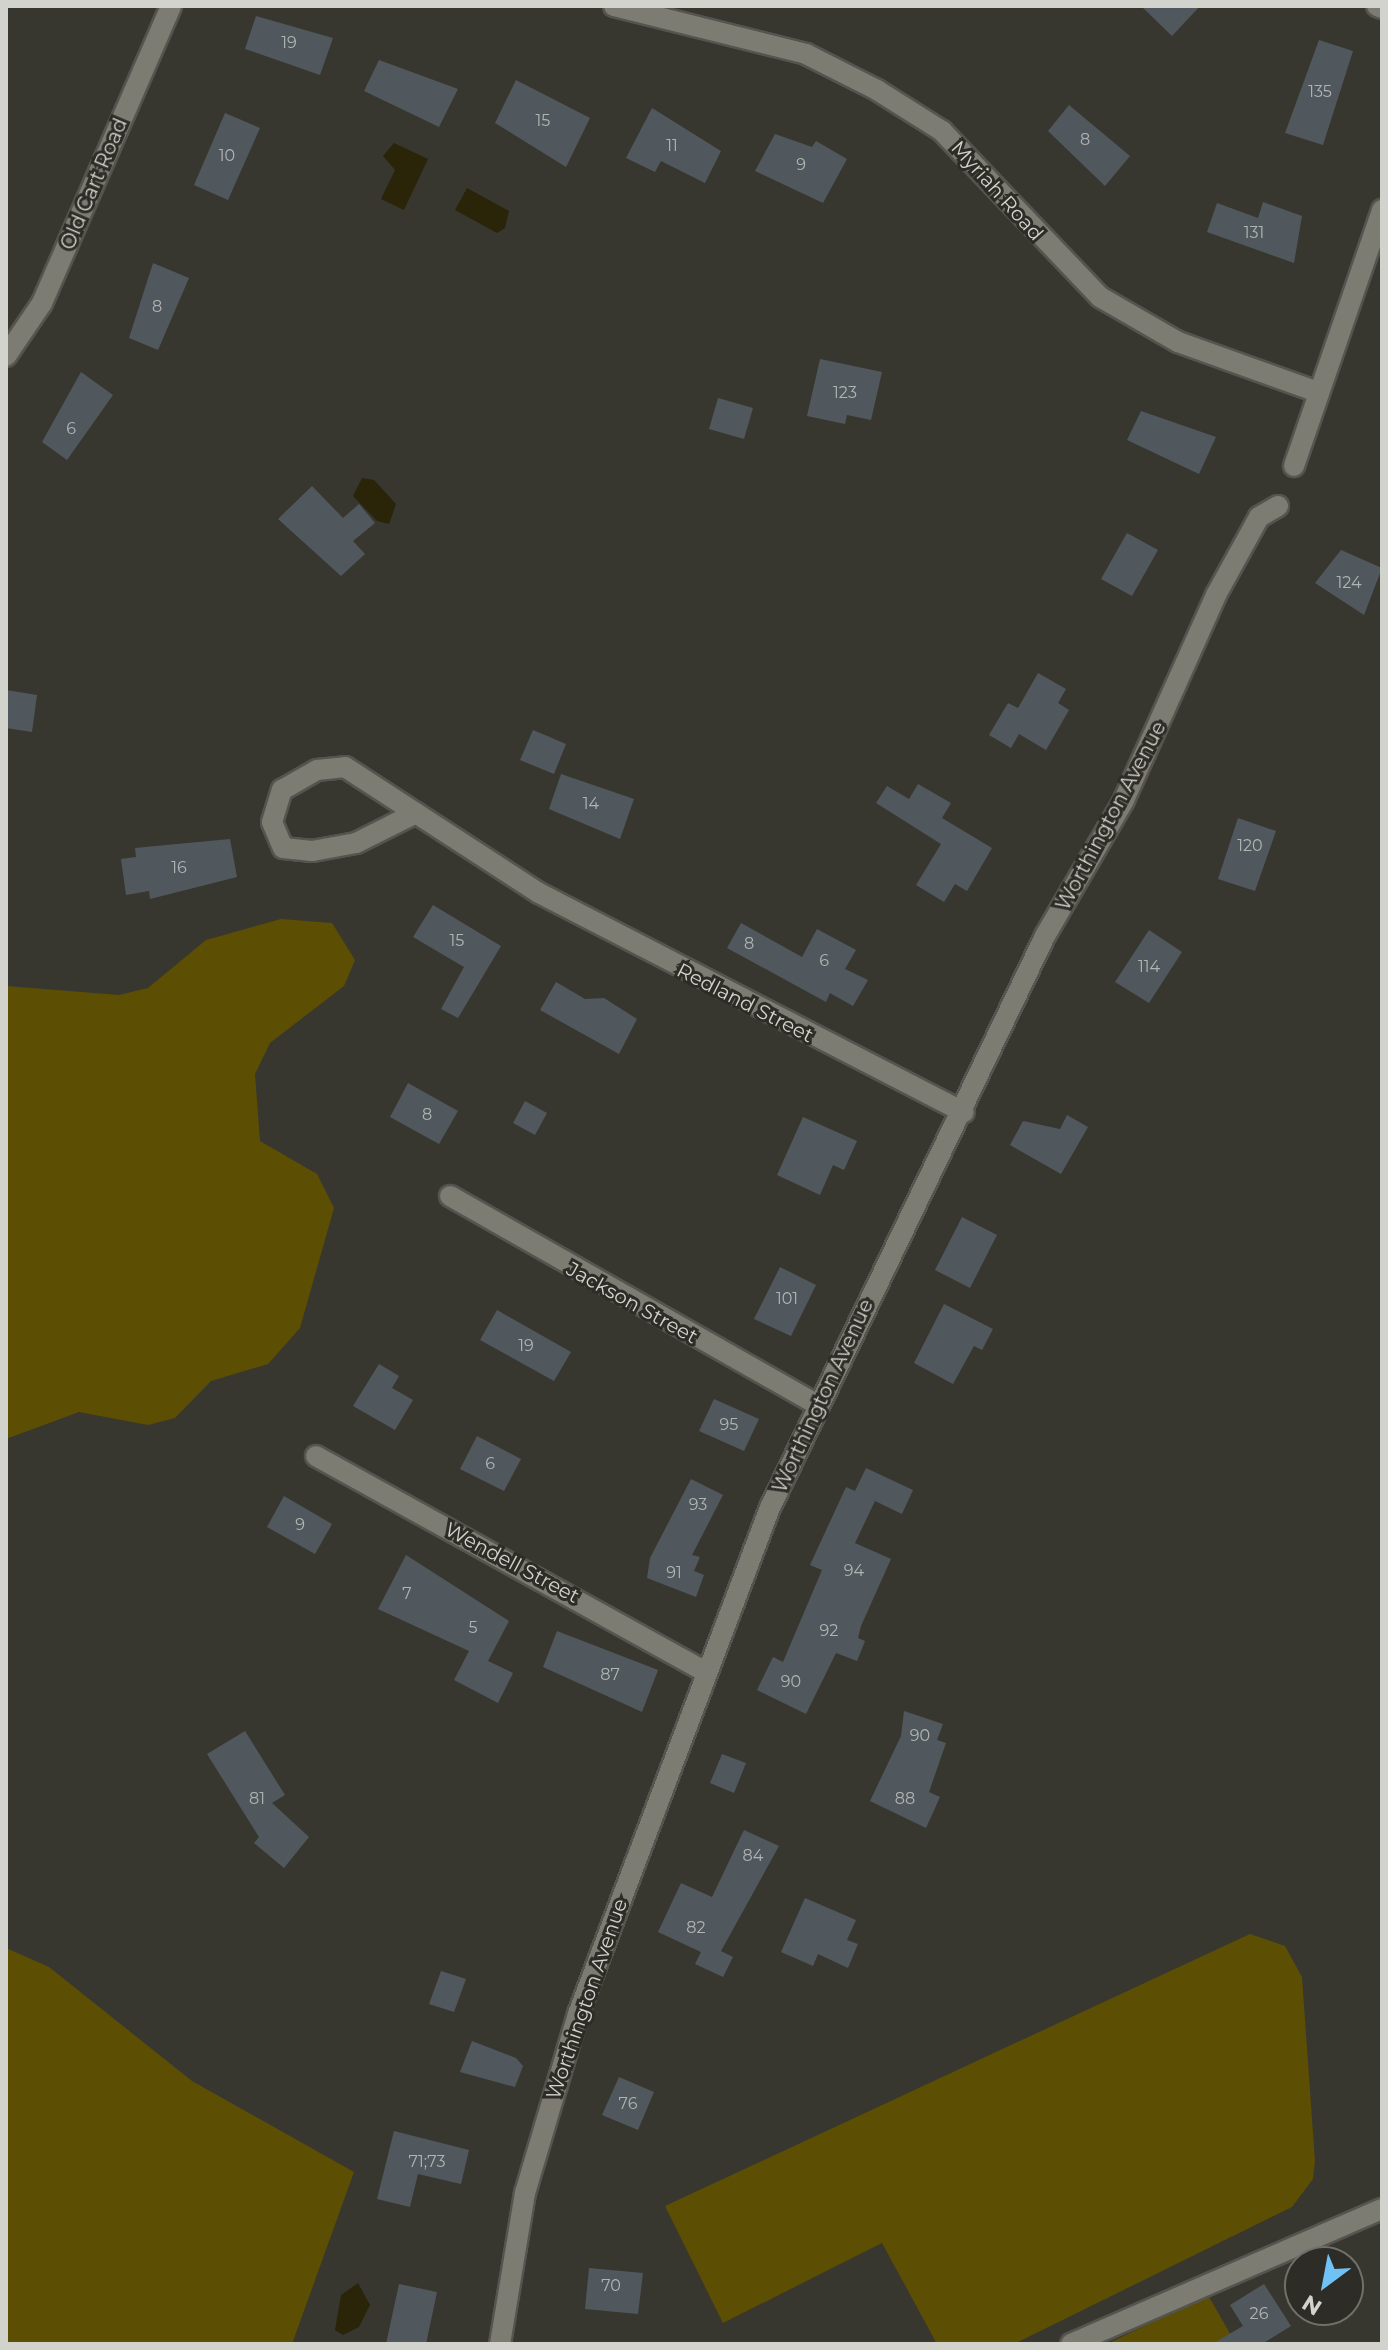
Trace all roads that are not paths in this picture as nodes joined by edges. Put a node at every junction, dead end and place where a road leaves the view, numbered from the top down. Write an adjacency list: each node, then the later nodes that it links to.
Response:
1 (171, 6): 4 (street, Old Cart Road)
2 (614, 6): 5 (street, Myriah Road)
3 (1382, 210): 5 (street)
4 (6, 356)
5 (1318, 392): 6 (street)
6 (1294, 466)
7 (1278, 506): 9 (street, Worthington Avenue)
8 (416, 813): 8 (street, Redland Street); 9 (street, Redland Street)
9 (964, 1112): 11 (street, Worthington Avenue)
10 (450, 1196): 11 (street, Jackson Street)
11 (818, 1405): 13 (street, Worthington Avenue)
12 (316, 1456): 13 (street, Wendell Street)
13 (707, 1673): 15 (street, Worthington Avenue)
14 (1382, 2209): 16 (street)
15 (500, 2344)
16 (1071, 2344)

